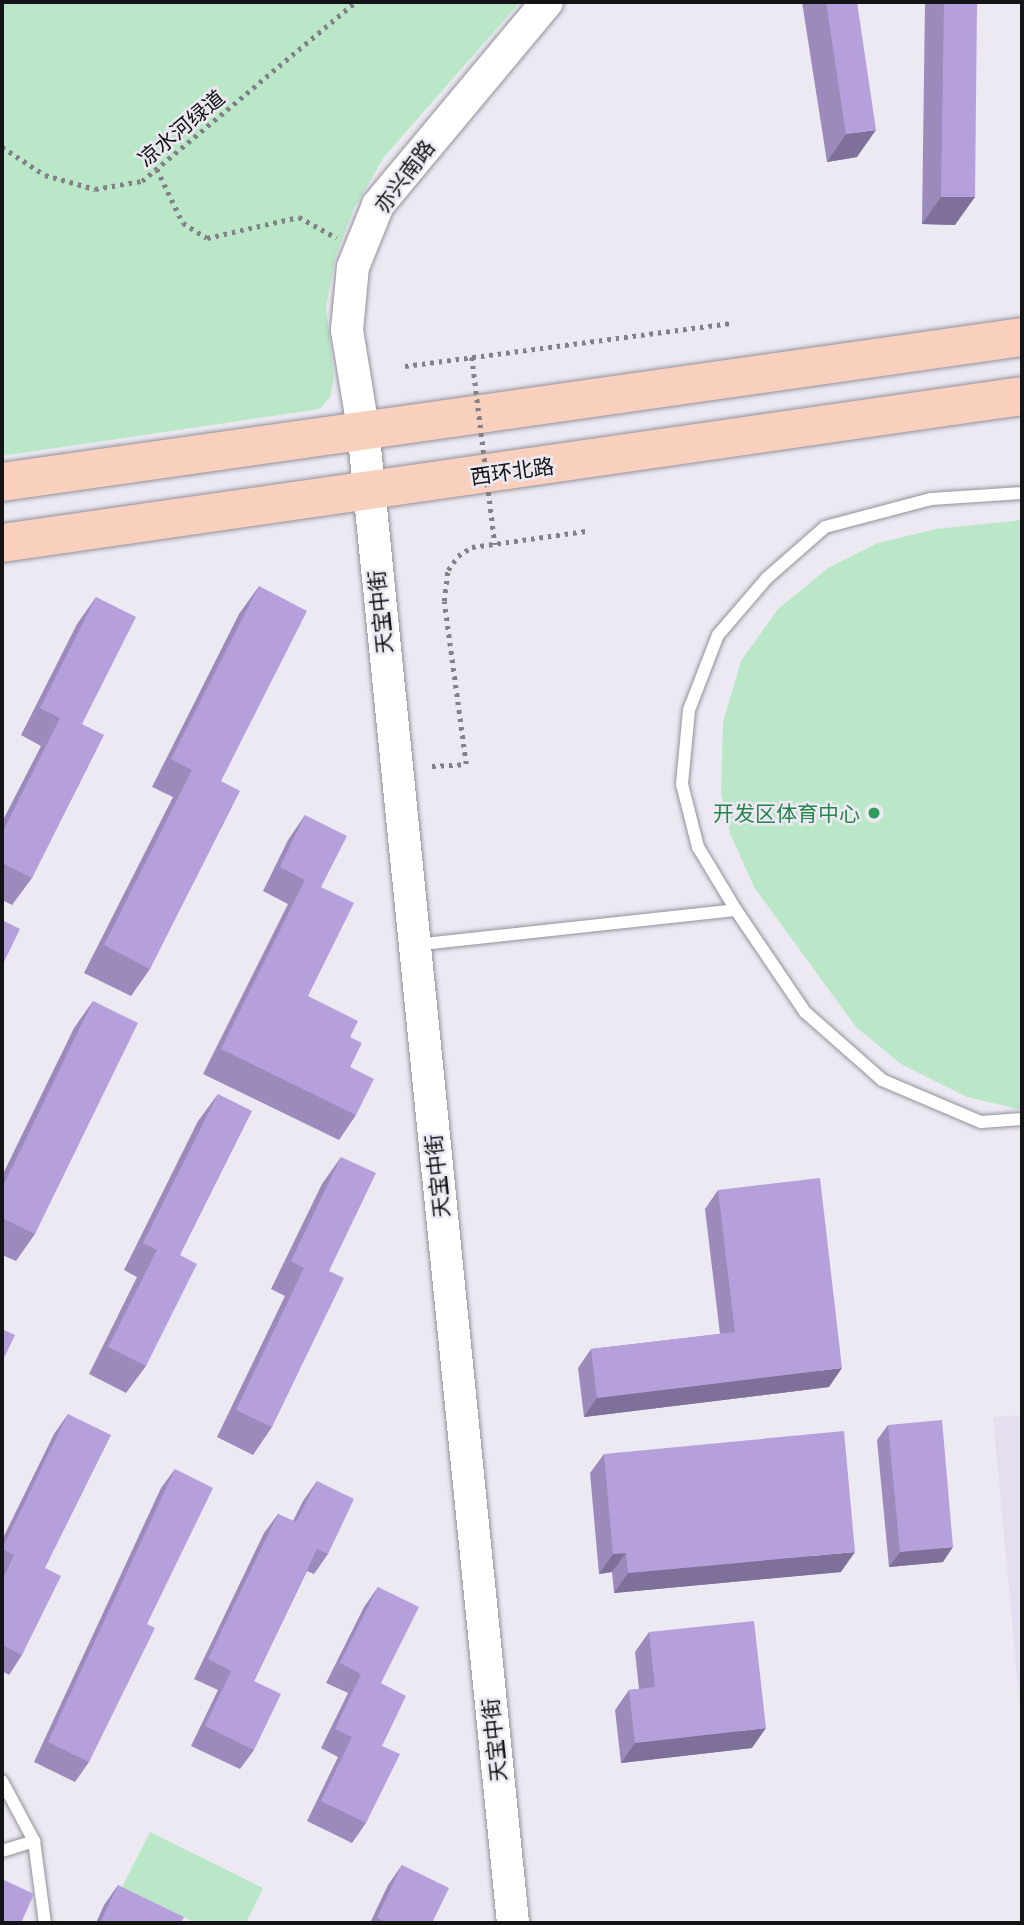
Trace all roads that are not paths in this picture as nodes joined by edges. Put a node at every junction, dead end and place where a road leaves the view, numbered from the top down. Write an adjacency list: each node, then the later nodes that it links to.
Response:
1 (547, 2): 4 (street, 亦兴南路)
2 (1022, 337): 4 (main road)
3 (1022, 396): 6 (main road, 西环北路)
4 (363, 428): 5 (main road); 6 (street, 天宝中街)
5 (2, 482)
6 (368, 492): 8 (main road, 西环北路); 10 (street, 天宝中街)
7 (1022, 492): 9 (lane)
8 (2, 543)
9 (736, 910): 10 (lane); 11 (lane)
10 (414, 945): 16 (street, 天宝中街)
11 (1022, 1119)
12 (2, 1781): 13 (lane)
13 (34, 1841): 14 (lane); 15 (lane)
14 (2, 1851)
15 (45, 1923)
16 (513, 1923)

